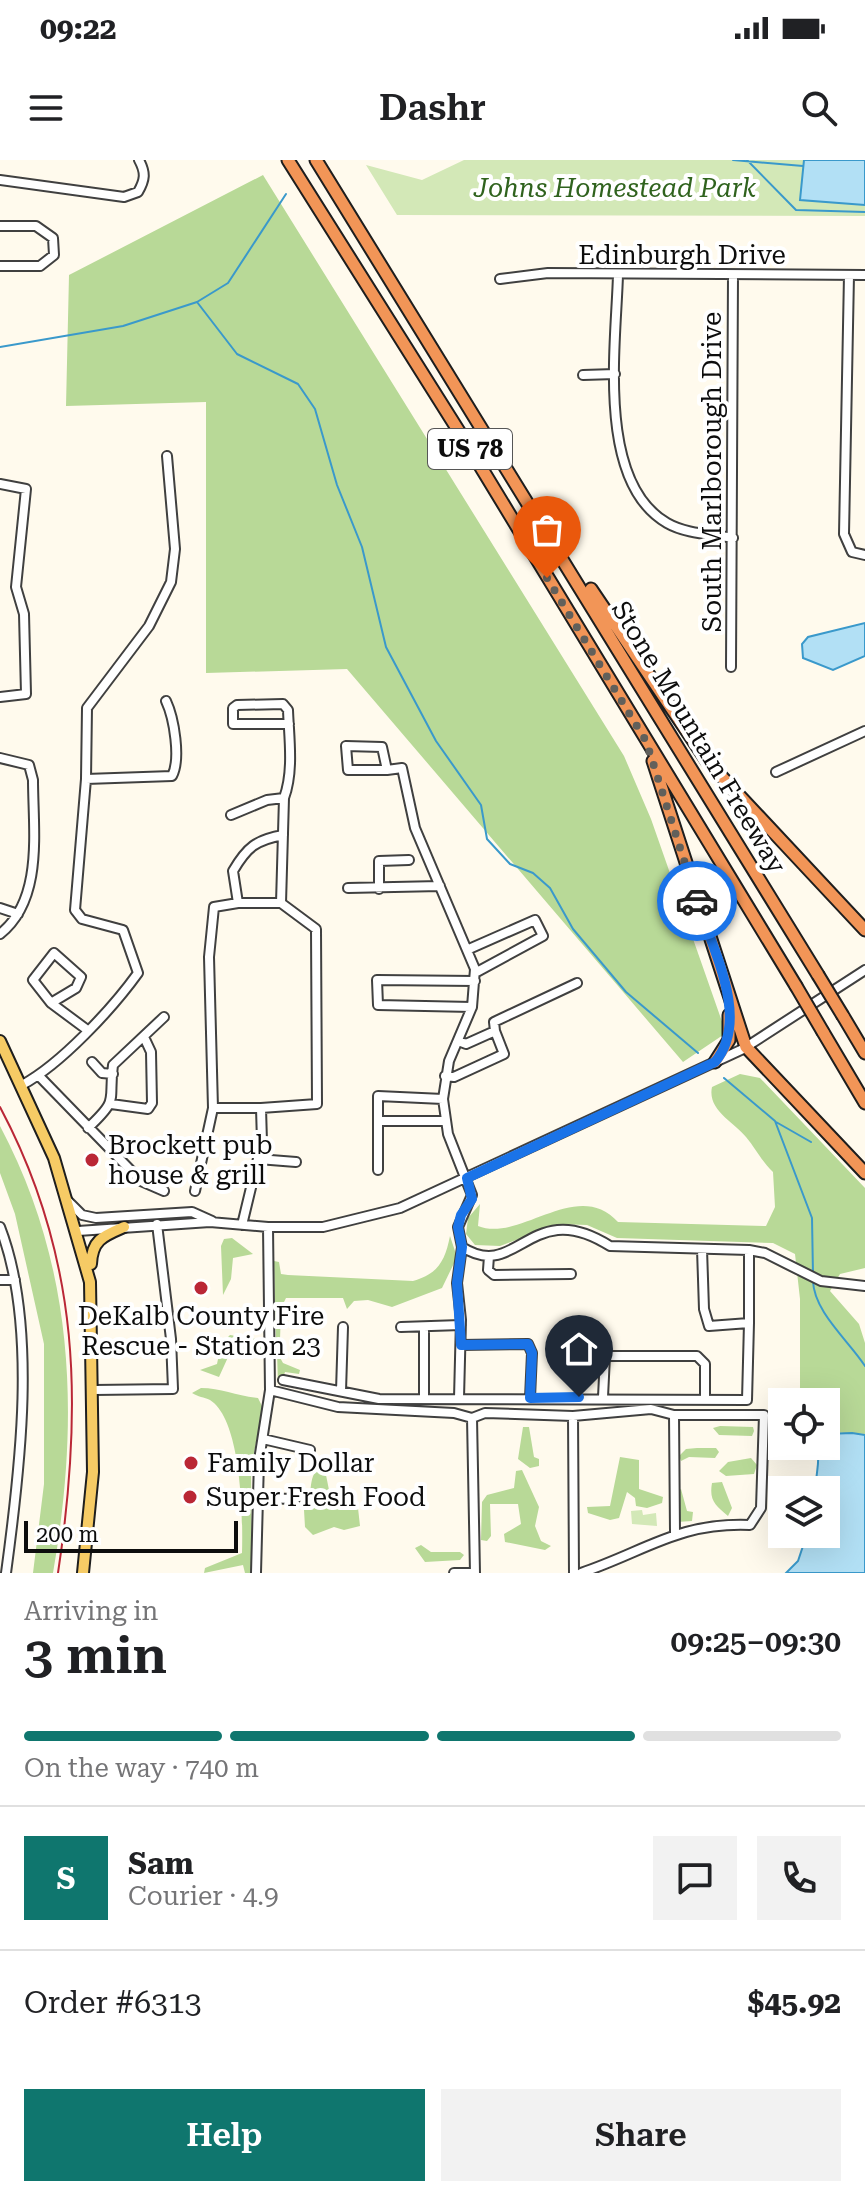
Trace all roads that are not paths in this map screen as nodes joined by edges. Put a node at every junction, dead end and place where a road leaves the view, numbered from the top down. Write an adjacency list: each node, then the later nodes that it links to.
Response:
1 (139, 160): 4 (street)
2 (288, 160): 24 (highway, Stone Mountain Freeway / US 78)
3 (316, 160): 14 (highway, Stone Mountain Freeway / US 78)
4 (0, 180)
5 (0, 226): 6 (street)
6 (0, 266)
7 (618, 275): 10 (street, Edinburgh Drive); 11 (street, Edinburgh Drive); 12 (street)
8 (849, 275): 9 (street, Edinburgh Drive); 10 (street, Edinburgh Drive); 18 (street)
9 (865, 275)
10 (733, 276): 17 (street, South Marlborough Drive)
11 (500, 279)
12 (615, 374): 13 (street); 17 (street)
13 (583, 375)
14 (497, 449): 40 (highway); 56 (highway, Stone Mountain Freeway / US 78, bridge)
15 (167, 456): 28 (street)
16 (0, 484): 20 (street)
17 (733, 538): 19 (street, South Marlborough Drive)
18 (865, 555)
19 (731, 667)
20 (0, 697)
21 (166, 701): 28 (street)
22 (289, 724): 22 (street); 29 (street)
23 (865, 731): 27 (street)
24 (646, 741): 45 (highway); 64 (highway, Stone Mountain Freeway / US 78, bridge)
25 (0, 758): 39 (street)
26 (387, 770): 26 (street); 33 (street)
27 (776, 772)
28 (86, 779): 50 (street)
29 (284, 798): 30 (street); 31 (street)
30 (231, 815)
31 (283, 835): 36 (street); 37 (street)
32 (409, 860): 35 (street)
33 (440, 886): 35 (street); 42 (street)
34 (348, 888): 35 (street)
35 (379, 889)
36 (238, 903): 37 (street); 66 (street)
37 (281, 903): 67 (street)
38 (0, 908): 39 (street)
39 (18, 914): 41 (street)
40 (865, 930)
41 (0, 934)
42 (469, 949): 44 (street); 44 (street)
43 (865, 970): 55 (street)
44 (475, 977): 48 (street); 48 (street)
45 (723, 982): 55 (highway); 58 (highway)
46 (577, 983): 51 (street)
47 (51, 1003): 47 (street); 50 (street)
48 (472, 1007): 54 (street)
49 (164, 1017): 52 (street)
50 (86, 1029): 60 (street)
51 (495, 1031): 54 (street); 61 (street)
52 (144, 1037): 59 (street); 65 (street)
53 (0, 1041): 62 (main road)
54 (458, 1041): 61 (street)
55 (746, 1047): 58 (street); 74 (highway)
56 (865, 1053)
57 (92, 1062): 59 (street)
58 (715, 1062): 75 (street)
59 (113, 1074): 65 (street)
60 (39, 1076): 62 (street); 70 (street)
61 (445, 1076): 63 (street)
62 (22, 1085): 78 (main road)
63 (443, 1099): 68 (street); 69 (street)
64 (865, 1103)
65 (111, 1104): 70 (street)
66 (213, 1108): 67 (street); 77 (street)
67 (261, 1108): 71 (street)
68 (378, 1121): 69 (street); 73 (street)
69 (445, 1121): 75 (street)
70 (88, 1128): 76 (street)
71 (258, 1159): 72 (street); 81 (street)
72 (296, 1162)
73 (378, 1170)
74 (865, 1173)
75 (467, 1178): 84 (street); 86 (street)
76 (164, 1191)
77 (195, 1191)
78 (68, 1201): 79 (street); 85 (main road)
79 (216, 1223): 80 (street); 81 (street)
80 (157, 1224): 83 (street); 102 (street)
81 (242, 1225): 84 (street)
82 (0, 1227): 92 (street)
83 (124, 1227): 85 (street); 93 (main road)
84 (268, 1227): 103 (street)
85 (78, 1231): 93 (main road)
86 (462, 1247): 89 (street); 96 (street)
87 (702, 1249): 88 (street); 89 (street); 95 (street)
88 (749, 1250): 94 (street); 95 (street)
89 (489, 1256): 90 (street)
90 (571, 1274)
91 (0, 1280): 92 (street)
92 (15, 1280): 118 (street)
93 (90, 1282): 102 (main road)
94 (865, 1286)
95 (749, 1323): 109 (street)
96 (461, 1325): 99 (street); 100 (street)
97 (343, 1327): 104 (street)
98 (401, 1327): 99 (street)
99 (424, 1327): 105 (street)
100 (461, 1345): 107 (street); 108 (street)
101 (283, 1380): 104 (street)
102 (94, 1390): 119 (main road)
103 (270, 1390): 112 (street); 113 (street)
104 (341, 1391): 105 (street)
105 (424, 1397): 107 (street)
106 (603, 1397): 108 (street); 109 (street); 109 (street)
107 (459, 1398): 108 (street)
108 (530, 1398)
109 (705, 1398)
110 (674, 1415): 111 (street); 117 (street); 117 (street)
111 (573, 1416): 112 (street); 123 (street)
112 (472, 1418): 122 (street)
113 (263, 1439): 114 (street); 115 (street)
114 (310, 1450)
115 (257, 1498): 116 (street); 120 (street)
116 (295, 1499)
117 (675, 1533): 124 (street)
118 (6, 1573)
119 (83, 1573)
120 (256, 1573)
121 (454, 1573): 122 (street)
122 (473, 1573)
123 (574, 1573)
124 (581, 1573)

